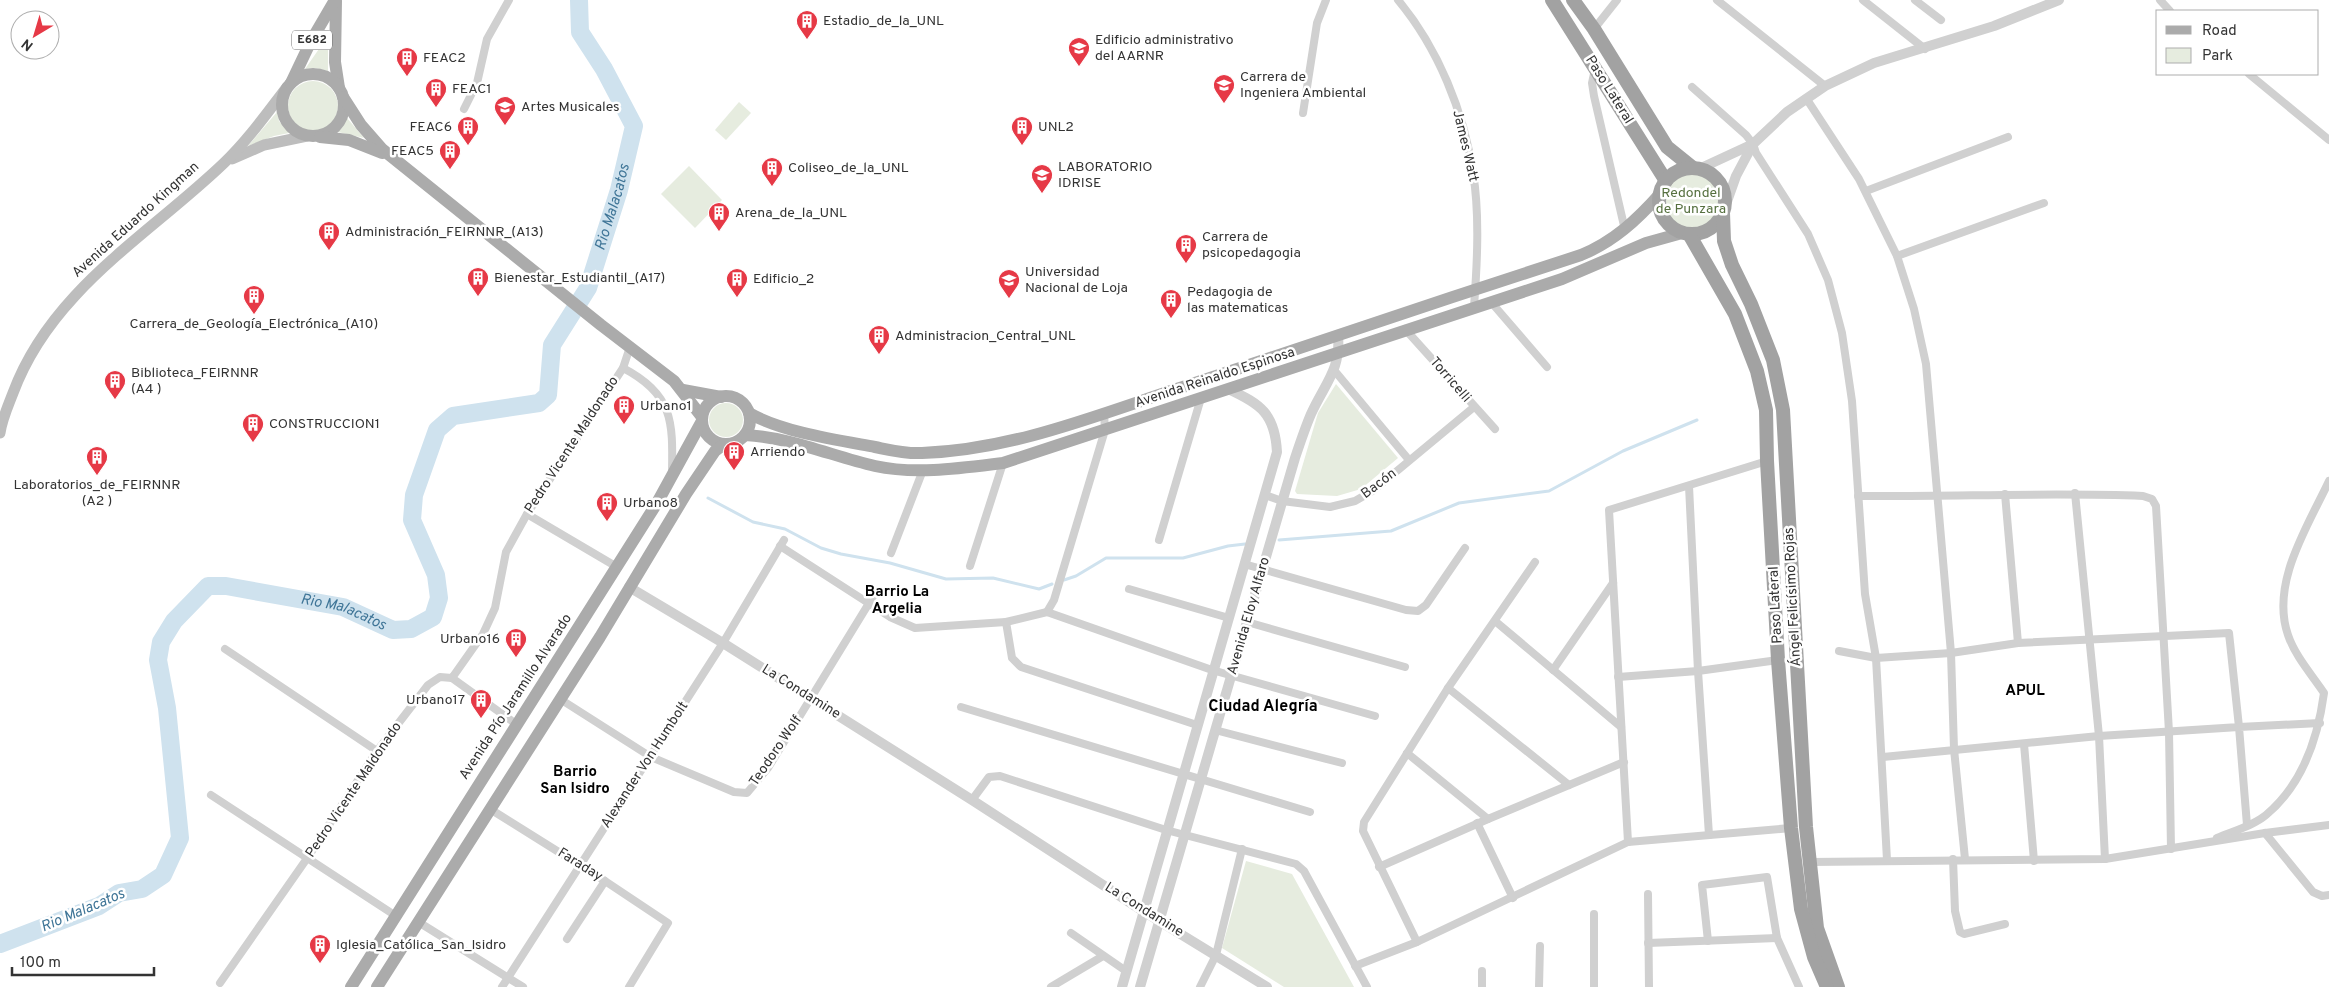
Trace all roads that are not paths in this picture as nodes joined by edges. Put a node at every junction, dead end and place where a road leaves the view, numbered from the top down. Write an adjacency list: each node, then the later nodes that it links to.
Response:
1 (336, 0): 20 (main road, E682); 23 (main road, E682)
2 (508, 0): 25 (street)
3 (1326, 0): 26 (street)
4 (1398, 0): 44 (street, James Watt)
5 (1552, 0): 18 (highway, Paso Lateral)
6 (1573, 0): 16 (highway, Paso Lateral)
7 (1617, 0): 16 (street)
8 (1717, 0): 21 (street)
9 (1863, 0): 13 (street)
10 (1915, 0): 15 (street)
11 (2059, 0): 17 (street)
12 (2160, 0): 14 (street)
13 (1873, 3): 17 (street)
14 (2169, 10)
15 (1941, 20)
16 (1594, 29): 33 (highway, Paso Lateral)
17 (1925, 49): 21 (street)
18 (1595, 67): 34 (highway, Paso Lateral); 39 (street)
19 (2250, 75): 29 (street)
20 (289, 85): 23 (main road); 27 (main road, E682); 32 (main road, E682)
21 (1825, 86): 24 (street)
22 (1692, 87): 30 (street)
23 (341, 93): 27 (main road, E682); 31 (main road)
24 (1806, 98): 30 (street); 35 (street)
25 (464, 109)
26 (1303, 112)
27 (311, 136): 31 (main road); 32 (main road, E682)
28 (2008, 137): 35 (street)
29 (2329, 140)
30 (1753, 144): 33 (street); 38 (street); 77 (street)
31 (394, 160): 49 (main road)
32 (223, 163): 64 (main road, Avenida Eduardo Kingman / E682)
33 (1696, 169): 34 (highway); 38 (highway)
34 (1666, 181): 36 (highway)
35 (1866, 191): 42 (street)
36 (1660, 194): 39 (main road, Avenida Reinaldo Espinosa); 40 (highway)
37 (2044, 203): 42 (street)
38 (1724, 210): 40 (highway); 170 (highway, Ángel Felicísimo Rojas)
39 (1625, 230): 41 (main road, Avenida Reinaldo Espinosa)
40 (1686, 234): 43 (main road, Avenida Reinaldo Espinosa); 68 (highway, Paso Lateral)
41 (1581, 255): 43 (main road); 44 (main road, Avenida Reinaldo Espinosa)
42 (1897, 256): 78 (street)
43 (1586, 268): 45 (main road, Avenida Reinaldo Espinosa)
44 (1475, 289): 46 (street, James Watt); 48 (main road, Avenida Reinaldo Espinosa)
45 (1491, 302): 46 (main road, Avenida Reinaldo Espinosa); 51 (street)
46 (1474, 307): 47 (main road, Avenida Reinaldo Espinosa)
47 (1405, 329): 50 (main road, Avenida Reinaldo Espinosa); 58 (street, Torricelli)
48 (1338, 335): 50 (street, Avenida Eloy Alfaro); 60 (main road, Avenida Reinaldo Espinosa)
49 (630, 347): 52 (street, Pedro Vicente Maldonado); 55 (main road)
50 (1340, 353): 53 (street, Avenida Eloy Alfaro); 54 (main road, Avenida Reinaldo Espinosa)
51 (1547, 367)
52 (623, 368): 71 (street); 81 (street, Pedro Vicente Maldonado)
53 (1334, 370): 67 (street); 79 (street, Avenida Eloy Alfaro)
54 (1228, 389): 57 (main road, Avenida Reinaldo Espinosa); 76 (street, Avenida Eloy Alfaro)
55 (683, 390): 56 (main road); 61 (main road)
56 (721, 397): 59 (main road); 61 (main road)
57 (1201, 398): 63 (main road, Avenida Reinaldo Espinosa); 83 (street)
58 (1474, 407): 62 (street, Torricelli); 67 (street, Bacón)
59 (749, 413): 60 (main road, Avenida Reinaldo Espinosa); 65 (main road)
60 (1104, 413): 63 (street)
61 (702, 419): 66 (main road); 71 (main road, Avenida Pío Jaramillo Alvarado)
62 (1495, 429)
63 (1105, 430): 69 (main road, Avenida Reinaldo Espinosa); 96 (street)
64 (0, 433)
65 (745, 435): 66 (main road); 70 (main road, Avenida Reinaldo Espinosa)
66 (724, 444): 82 (main road)
67 (1409, 460): 79 (street, Bacón)
68 (1767, 461): 73 (street); 111 (highway, Paso Lateral)
69 (1004, 463): 70 (main road, Avenida Reinaldo Espinosa); 88 (street)
70 (923, 470): 85 (street)
71 (671, 479): 80 (main road, Avenida Pío Jaramillo Alvarado)
72 (2329, 481): 120 (street)
73 (1689, 486): 91 (street); 115 (street)
74 (2075, 493): 75 (street); 102 (street); 104 (street)
75 (2005, 494): 78 (street); 106 (street)
76 (1265, 495): 79 (street, Bacón); 87 (street, Avenida Eloy Alfaro)
77 (1858, 496): 78 (street); 110 (street)
78 (1937, 497): 109 (street)
79 (1282, 501): 90 (street, Avenida Eloy Alfaro)
80 (651, 513): 82 (main road); 89 (main road, Avenida Pío Jaramillo Alvarado)
81 (527, 514): 89 (street); 118 (street, Pedro Vicente Maldonado)
82 (667, 523): 92 (main road)
83 (1159, 540)
84 (1465, 548): 90 (street)
85 (891, 553)
86 (1535, 562): 98 (street)
87 (1244, 564): 90 (street); 97 (street, Avenida Eloy Alfaro)
88 (970, 566)
89 (617, 567): 101 (main road, Avenida Pío Jaramillo Alvarado)
90 (1263, 571): 100 (street, Avenida Eloy Alfaro)
91 (1613, 583): 114 (street); 117 (street)
92 (629, 587): 103 (main road); 105 (street, La Condamine)
93 (1129, 589): 97 (street)
94 (874, 595): 95 (street, Teodoro Wolf)
95 (869, 604): 99 (street); 105 (street, Alexander Von Humbolt); 121 (street, Teodoro Wolf)
96 (1047, 612): 99 (street); 113 (street)
97 (1229, 618): 113 (street, Avenida Eloy Alfaro)
98 (1495, 621): 114 (street); 119 (street)
99 (1006, 622): 127 (street)
100 (1247, 622): 112 (street); 116 (street, Avenida Eloy Alfaro)
101 (580, 626): 103 (main road); 126 (main road, Avenida Pío Jaramillo Alvarado)
102 (2162, 636): 104 (street); 129 (street); 131 (street)
103 (600, 637): 122 (main road)
104 (2090, 640): 106 (street); 132 (street)
105 (723, 643): 121 (street, La Condamine); 139 (street, Alexander Von Humbolt)
106 (2018, 643): 109 (street)
107 (225, 649): 136 (street)
108 (1839, 651): 110 (street)
109 (1950, 653): 110 (street); 135 (street)
110 (1876, 658): 140 (street)
111 (1778, 660): 115 (street); 154 (highway, Paso Lateral)
112 (1405, 667)
113 (1212, 670): 116 (street); 127 (street, Avenida Eloy Alfaro)
114 (1553, 670): 128 (street)
115 (1698, 671): 117 (street); 157 (street)
116 (1232, 675): 124 (street); 130 (street, Avenida Eloy Alfaro)
117 (1618, 677): 128 (street)
118 (452, 678): 126 (street); 136 (street, Pedro Vicente Maldonado)
119 (1448, 688): 137 (street); 145 (street)
120 (2327, 693): 125 (street)
121 (811, 698): 139 (street, Teodoro Wolf); 147 (street, La Condamine)
122 (560, 699): 138 (main road); 139 (street)
123 (961, 707): 143 (street)
124 (1375, 716)
125 (2320, 723): 129 (street); 152 (street)
126 (516, 724): 133 (main road, Avenida Pío Jaramillo Alvarado)
127 (1197, 725): 143 (street, Avenida Eloy Alfaro)
128 (1622, 727): 141 (street)
129 (2239, 727): 131 (street); 152 (street)
130 (1215, 730): 142 (street); 144 (street, Avenida Eloy Alfaro)
131 (2169, 732): 132 (street); 162 (street)
132 (2099, 736): 134 (street); 167 (street)
133 (504, 743): 138 (main road); 164 (main road, Avenida Pío Jaramillo Alvarado)
134 (2024, 744): 135 (street); 169 (street)
135 (1954, 749): 140 (street); 166 (street)
136 (377, 751): 163 (street, Pedro Vicente Maldonado)
137 (1407, 752): 150 (street); 172 (street)
138 (524, 755): 148 (main road)
139 (651, 757): 171 (street, Alexander Von Humbolt)
140 (1883, 757): 168 (street)
141 (1624, 762): 145 (street); 159 (street)
142 (1342, 763)
143 (1182, 775): 144 (street); 155 (street, Avenida Eloy Alfaro)
144 (1201, 780): 149 (street); 158 (street, Avenida Eloy Alfaro)
145 (1569, 785): 150 (street)
146 (211, 795): 163 (street)
147 (972, 800): 155 (street); 178 (street, La Condamine)
148 (490, 809): 171 (street, Faraday); 173 (main road)
149 (1310, 812)
150 (1488, 819): 151 (street)
151 (1477, 823): 172 (street); 177 (street)
152 (2247, 825): 160 (street)
153 (2329, 825): 156 (street)
154 (1791, 828): 157 (street); 215 (highway, Paso Lateral)
155 (1166, 830): 158 (street); 178 (street, Avenida Eloy Alfaro)
156 (2265, 833): 160 (street); 176 (street)
157 (1709, 835): 159 (street)
158 (1184, 836): 161 (street); 181 (street, Avenida Eloy Alfaro)
159 (1628, 842): 177 (street)
160 (2206, 842): 162 (street)
161 (1242, 849): 191 (street); 193 (street)
162 (2171, 850): 167 (street)
163 (308, 857): 180 (street); 198 (street, Pedro Vicente Maldonado)
164 (432, 858): 173 (main road); 180 (main road, Avenida Pío Jaramillo Alvarado)
165 (1954, 859): 166 (street); 168 (street); 183 (street)
166 (1965, 859): 169 (street)
167 (2105, 859): 169 (street)
168 (1888, 860): 170 (street)
169 (2034, 861)
170 (1810, 862): 216 (highway, Ángel Felicísimo Rojas)
171 (581, 865): 174 (street, Faraday); 197 (street, Alexander Von Humbolt)
172 (1379, 867): 188 (street)
173 (450, 869): 182 (main road)
174 (605, 881): 186 (street); 203 (street, Faraday)
175 (1648, 894): 189 (street)
176 (2329, 895)
177 (1513, 898): 188 (street)
178 (1143, 911): 181 (street, La Condamine); 194 (street, Avenida Eloy Alfaro)
179 (1594, 914): 212 (street)
180 (396, 916): 196 (main road, Avenida Pío Jaramillo Alvarado)
181 (1160, 920): 191 (street, La Condamine); 206 (street, Avenida Eloy Alfaro)
182 (420, 923): 197 (street); 199 (main road)
183 (2005, 924)
184 (1071, 933): 192 (street)
185 (1777, 938): 187 (street); 187 (street); 214 (street)
186 (566, 939)
187 (1708, 941): 189 (street)
188 (1417, 942): 193 (street)
189 (1648, 943): 213 (street)
190 (1540, 946): 211 (street)
191 (1216, 955): 207 (street); 208 (street, La Condamine)
192 (1103, 956): 194 (street); 204 (street)
193 (1355, 966): 209 (street)
194 (1126, 971): 205 (street, Avenida Eloy Alfaro)
195 (1482, 971): 210 (street)
196 (360, 973): 199 (main road); 200 (main road, Avenida Pío Jaramillo Alvarado)
197 (508, 978): 201 (street, Alexander Von Humbolt); 202 (street)
198 (220, 983)
199 (378, 986)
200 (352, 987)
201 (502, 987)
202 (523, 987)
203 (629, 987)
204 (1051, 987)
205 (1122, 987)
206 (1140, 987)
207 (1200, 987)
208 (1267, 987)
209 (1367, 987)
210 (1482, 987)
211 (1539, 987)
212 (1594, 987)
213 (1649, 987)
214 (1799, 987)
215 (1826, 987)
216 (1838, 987)

